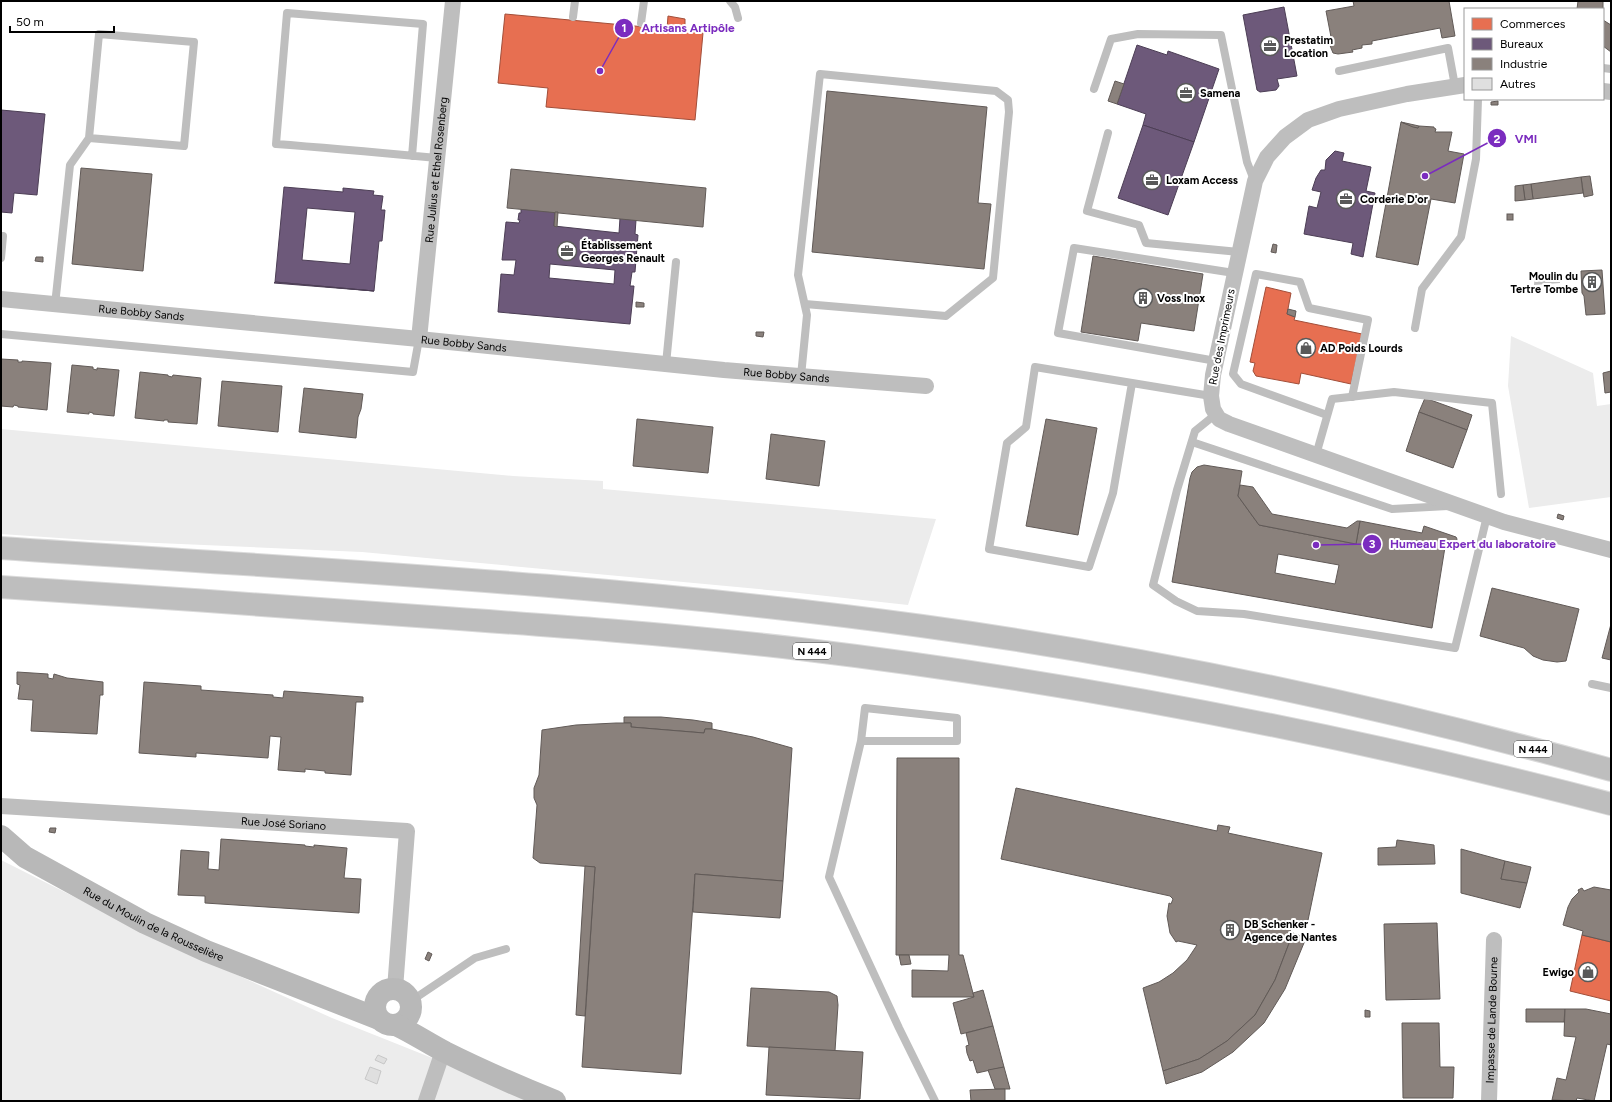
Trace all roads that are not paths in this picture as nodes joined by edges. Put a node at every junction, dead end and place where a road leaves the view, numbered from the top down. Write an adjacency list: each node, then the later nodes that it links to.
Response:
1 (453, 1): 15 (street, Rue Julius et Ethel Rosenberg)
2 (575, 1): 5 (lane)
3 (644, 1): 7 (lane)
4 (730, 1): 6 (lane)
5 (573, 17)
6 (738, 18)
7 (641, 23)
8 (1339, 71): 9 (lane)
9 (1460, 86): 16 (street, Rue des Imprimeurs)
10 (1094, 89): 16 (lane)
11 (1478, 100): 25 (lane)
12 (1108, 132): 18 (lane)
13 (89, 138): 13 (lane); 23 (lane)
14 (412, 156): 14 (lane); 15 (lane)
15 (437, 158): 27 (street, Rue Julius et Ethel Rosenberg)
16 (1255, 181): 18 (street, Rue des Imprimeurs)
17 (1, 236): 19 (lane)
18 (1239, 252): 21 (street, Rue des Imprimeurs)
19 (1, 258)
20 (676, 262): 29 (lane)
21 (1234, 273): 28 (street, Rue des Imprimeurs); 28 (lane)
22 (1, 299): 23 (street, Rue Bobby Sands)
23 (55, 304): 27 (street, Rue Bobby Sands)
24 (805, 304): 24 (lane); 30 (lane)
25 (1415, 328)
26 (1, 334): 27 (lane)
27 (419, 339): 29 (street, Rue Bobby Sands)
28 (1216, 361): 33 (street, Rue des Imprimeurs)
29 (666, 364): 30 (street, Rue Bobby Sands)
30 (801, 376): 32 (street, Rue Bobby Sands)
31 (1132, 383): 31 (lane); 33 (lane)
32 (926, 386)
33 (1211, 396): 35 (street, Rue des Imprimeurs)
34 (1352, 397): 36 (lane); 36 (lane); 39 (lane)
35 (1216, 414): 37 (lane); 38 (street)
36 (1327, 416): 38 (lane)
37 (1192, 442): 40 (lane); 41 (lane)
38 (1316, 454): 40 (street)
39 (1501, 494)
40 (1460, 506): 41 (street)
41 (1487, 516): 43 (street)
42 (1, 548): 48 (highway, N 444)
43 (1611, 550)
44 (1, 587): 49 (highway, N 444)
45 (1592, 684): 46 (lane)
46 (1611, 688)
47 (861, 741): 47 (lane); 60 (lane)
48 (1611, 770)
49 (1611, 804)
50 (1, 806): 55 (street, Rue José Soriano)
51 (1, 836): 54 (street, Rue du Moulin de la Rousselière)
52 (1494, 940): 61 (street, Impasse de Lande Bourne)
53 (506, 949): 55 (lane)
54 (315, 995): 55 (street); 56 (street)
55 (399, 999): 56 (street); 56 (street); 57 (street)
56 (387, 1022): 57 (street)
57 (443, 1051): 58 (street); 59 (street)
58 (426, 1101)
59 (556, 1101)
60 (935, 1101)
61 (1488, 1101)

